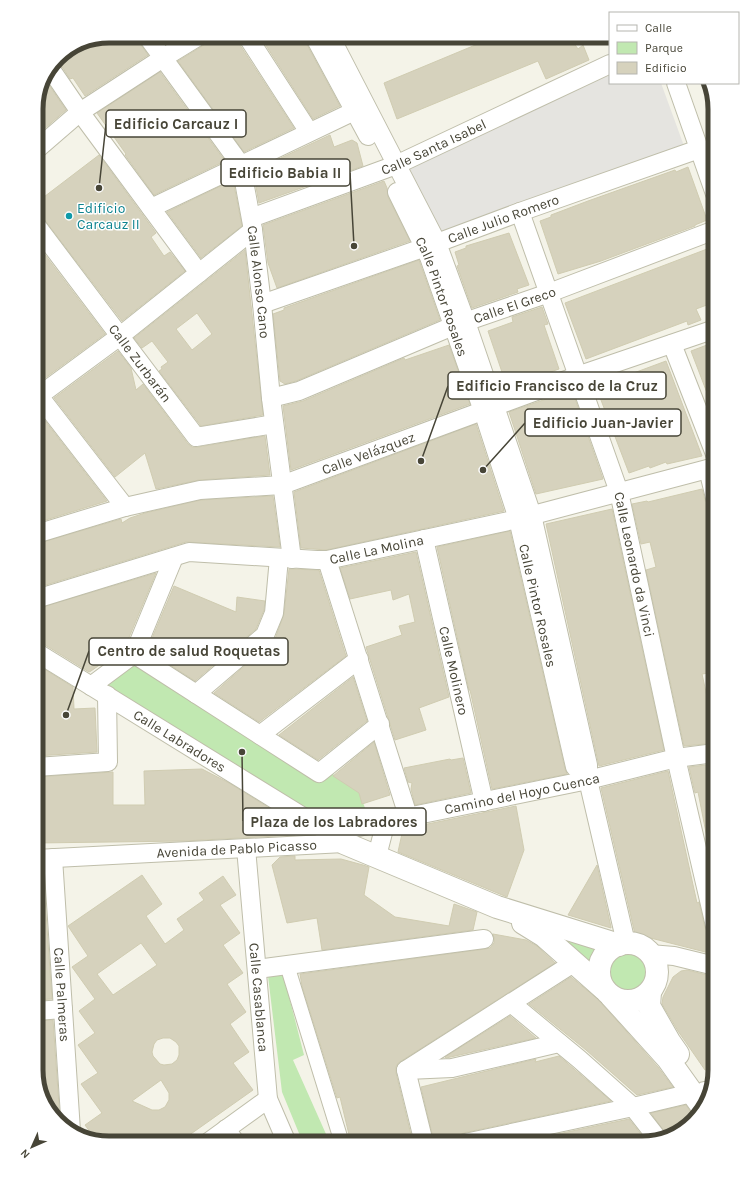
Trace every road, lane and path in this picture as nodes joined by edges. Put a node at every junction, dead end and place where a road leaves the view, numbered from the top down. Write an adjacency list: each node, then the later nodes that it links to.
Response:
1 (152, 43): 6 (street, Calle Alonso Cano)
2 (188, 43): 6 (street)
3 (252, 43): 12 (street)
4 (318, 43): 10 (street, Calle Pintor Rosales)
5 (333, 43): 10 (street, Calle Pintor Rosales)
6 (163, 58): 11 (street); 15 (street, Calle Alonso Cano)
7 (609, 64): 16 (street, Calle Santa Isabel)
8 (54, 73): 11 (street)
9 (676, 84): 14 (street)
10 (360, 108): 12 (street); 16 (street, Calle Pintor Rosales)
11 (80, 112): 13 (street); 18 (street)
12 (309, 132): 15 (street)
13 (43, 144)
14 (699, 149): 17 (street); 19 (street, Calle Julio Romero)
15 (241, 165): 18 (street); 20 (street, Calle Alonso Cano)
16 (391, 167): 20 (street, Calle Santa Isabel); 23 (street, Calle Pintor Rosales)
17 (708, 174)
18 (151, 208): 24 (street)
19 (520, 212): 23 (street, Calle Julio Romero); 25 (street, Calle Leonardo da Vinci)
20 (252, 224): 24 (street, Calle Santa Isabel); 26 (street, Calle Alonso Cano)
21 (708, 233): 25 (street, Calle El Greco)
22 (43, 234): 29 (street, Calle Zurbarán)
23 (431, 245): 26 (street, Calle Julio Romero); 27 (street, Calle Pintor Rosales)
24 (199, 273): 29 (street, Calle Santa Isabel)
25 (548, 293): 27 (street, Calle El Greco); 31 (street, Calle Leonardo da Vinci)
26 (262, 304): 33 (street, Calle Alonso Cano)
27 (460, 324): 33 (street, Calle El Greco); 35 (street, Calle Pintor Rosales)
28 (708, 331): 30 (street, Calle Velázquez)
29 (120, 336): 32 (street, Calle Santa Isabel); 36 (street, Calle Zurbarán)
30 (672, 344): 31 (street, Calle Velázquez); 37 (street)
31 (577, 376): 35 (street, Calle Velázquez); 40 (street, Calle Leonardo da Vinci)
32 (43, 391)
33 (271, 398): 36 (street, Calle Alonso Cano)
34 (43, 403): 41 (street)
35 (489, 409): 39 (street, Calle Velázquez); 42 (street, Calle Pintor Rosales)
36 (274, 424): 39 (street, Calle Alonso Cano)
37 (708, 448)
38 (708, 465): 40 (street, Calle La Molina)
39 (282, 485): 41 (street, Calle Velázquez); 46 (street, Calle Alonso Cano)
40 (619, 492): 42 (street, Calle La Molina); 58 (street, Calle Leonardo da Vinci)
41 (125, 507): 43 (street, Calle Velázquez)
42 (525, 517): 44 (street, Calle La Molina); 60 (street, Calle Pintor Rosales)
43 (43, 532)
44 (424, 539): 47 (street, Calle La Molina); 61 (street, Calle Molinero)
45 (174, 557): 46 (street, Calle La Molina); 48 (street, Calle La Molina); 49 (street)
46 (285, 558): 47 (street, Calle La Molina); 53 (street, Calle Alonso Cano)
47 (328, 560): 51 (street)
48 (43, 597)
49 (134, 654): 52 (street); 53 (street)
50 (43, 656): 52 (street, Calle Labradores)
51 (359, 659): 55 (street); 56 (street)
52 (91, 686): 54 (street, Calle Labradores)
53 (196, 694): 56 (street)
54 (106, 696): 59 (street); 64 (street, Calle Labradores)
55 (380, 724): 56 (street); 62 (street)
56 (260, 735)
57 (708, 754): 58 (street, Camino del Hoyo Cuenca)
58 (676, 758): 60 (street, Camino del Hoyo Cuenca); 68 (street, Calle Leonardo da Vinci)
59 (43, 767)
60 (588, 780): 61 (street, Camino del Hoyo Cuenca); 71 (street, Calle Pintor Rosales)
61 (484, 802): 62 (street, Camino del Hoyo Cuenca)
62 (408, 816): 63 (street, Camino del Hoyo Cuenca)
63 (386, 821): 64 (street, Camino del Hoyo Cuenca); 66 (street)
64 (337, 838): 65 (street, Avenida de Pablo Picasso); 66 (street, Avenida de Pablo Picasso)
65 (246, 848): 67 (street, Avenida de Pablo Picasso); 76 (street, Calle Casablanca)
66 (376, 856): 69 (street, Avenida de Pablo Picasso)
67 (44, 859): 80 (street, Calle Palmeras)
68 (708, 896)
69 (497, 907): 71 (street, Avenida de Pablo Picasso); 73 (street, Avenida de Pablo Picasso)
70 (484, 939): 75 (street)
71 (622, 944): 72 (street); 78 (street)
72 (650, 954): 74 (street); 77 (street)
73 (575, 962): 78 (street, Avenida de Pablo Picasso); 79 (street)
74 (708, 964)
75 (287, 965): 76 (street); 91 (street)
76 (257, 969): 85 (street, Calle Casablanca)
77 (650, 992): 78 (street); 84 (street)
78 (608, 993): 84 (street, Avenida de Pablo Picasso)
79 (511, 1003): 82 (street); 83 (street)
80 (63, 1009): 81 (street); 87 (street, Calle Palmeras)
81 (43, 1010)
82 (559, 1043): 83 (street); 86 (street)
83 (406, 1070): 92 (street)
84 (703, 1096): 86 (street)
85 (268, 1099): 89 (street); 90 (street, Calle Casablanca)
86 (633, 1107): 88 (street); 93 (street)
87 (69, 1122)
88 (654, 1135)
89 (231, 1136)
90 (284, 1136)
91 (340, 1136)
92 (422, 1136)
93 (514, 1136)

